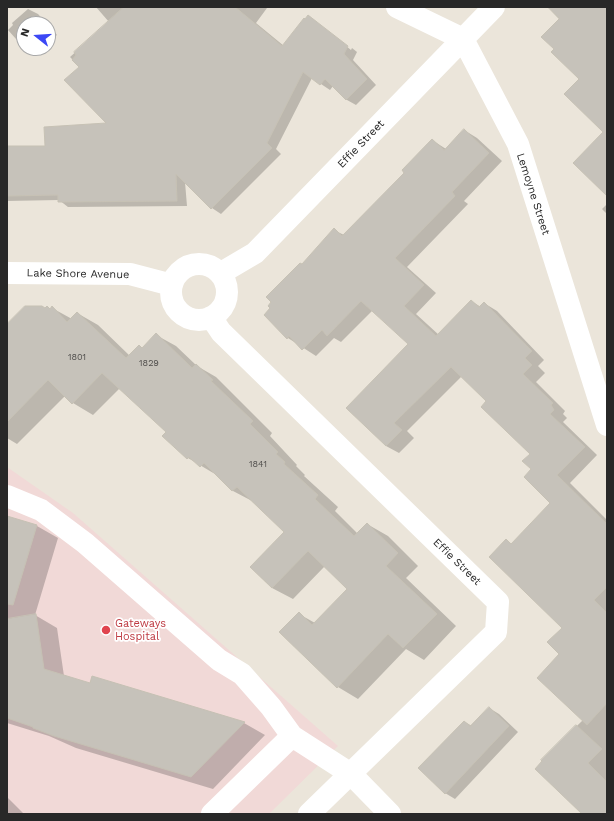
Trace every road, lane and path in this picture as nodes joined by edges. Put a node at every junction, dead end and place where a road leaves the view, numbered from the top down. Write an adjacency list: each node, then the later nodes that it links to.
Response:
1 (397, 7): 3 (street)
2 (494, 7): 3 (street, Effie Street)
3 (463, 39): 5 (street, Effie Street); 8 (street, Lemoyne Street)
4 (7, 273): 6 (street, Lake Shore Avenue)
5 (221, 273): 6 (street); 7 (street)
6 (172, 285): 7 (street)
7 (211, 317): 11 (street, Effie Street)
8 (607, 425)
9 (7, 496): 10 (street)
10 (292, 736): 11 (street); 12 (street)
11 (351, 774): 13 (street, Effie Street); 14 (street)
12 (212, 814)
13 (309, 814)
14 (390, 814)

